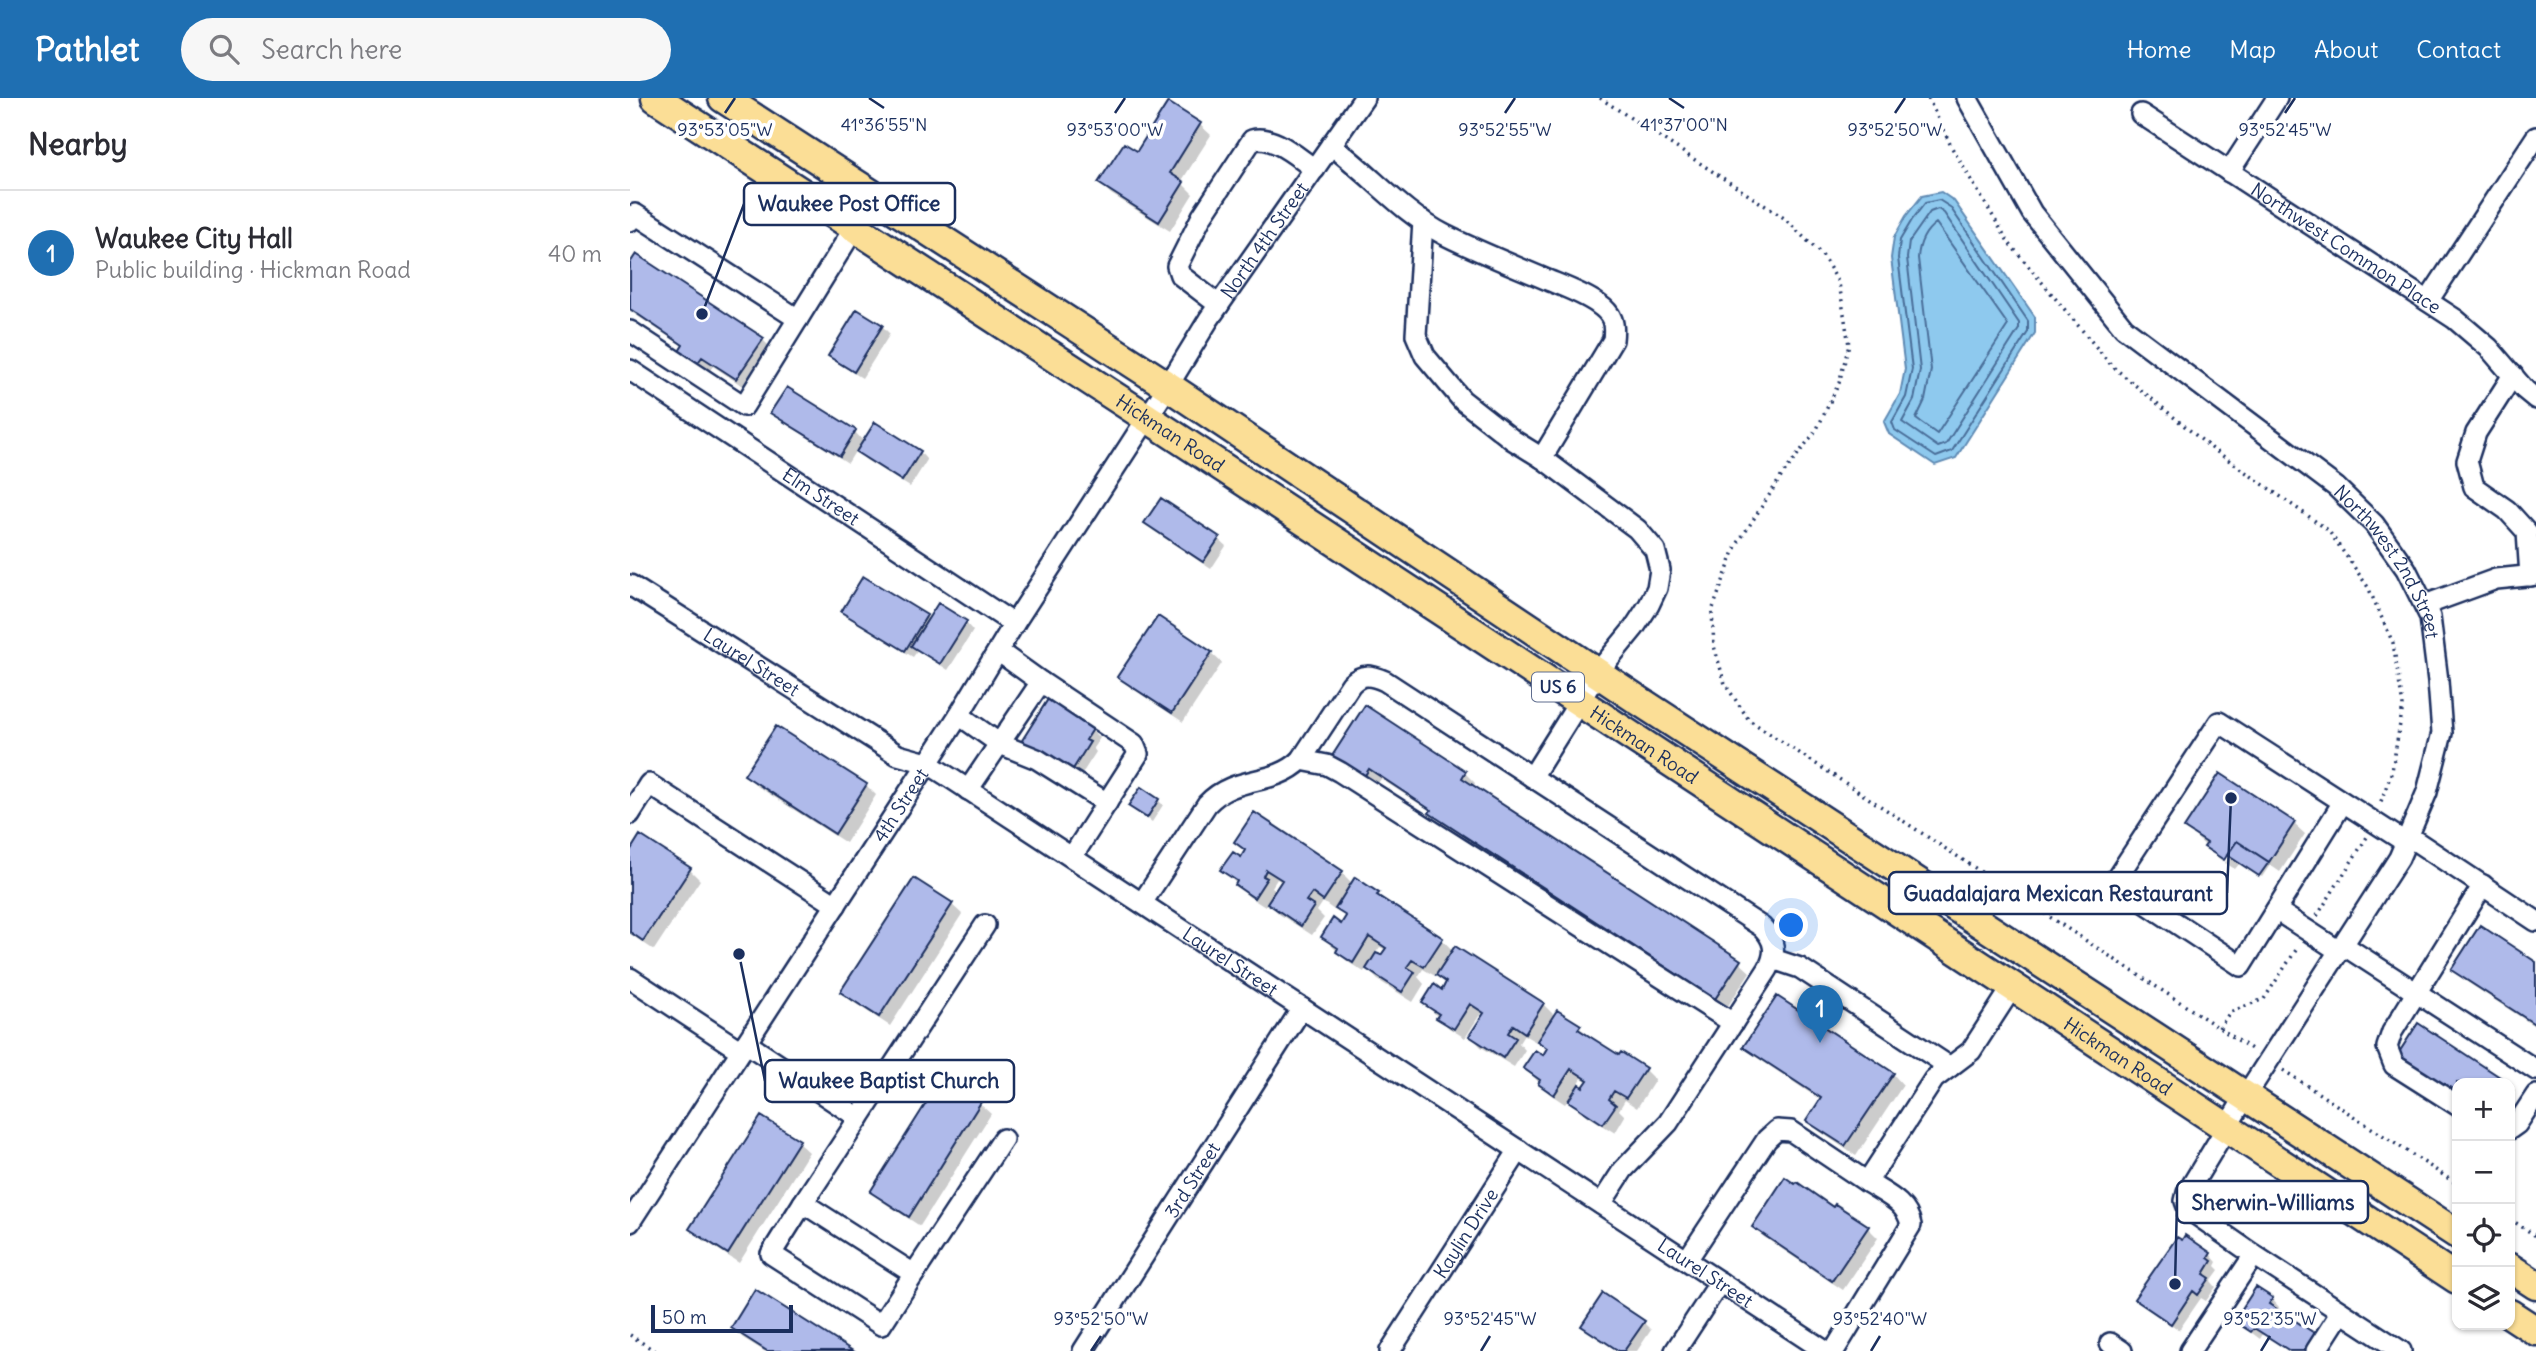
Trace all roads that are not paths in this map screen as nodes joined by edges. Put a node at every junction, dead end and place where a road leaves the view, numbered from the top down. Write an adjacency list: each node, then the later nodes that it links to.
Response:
1 (656, 98): 14 (highway, Hickman Road / US 6)
2 (723, 98): 11 (highway, Hickman Road / US 6)
3 (1364, 98): 8 (street, North 4th Street)
4 (1968, 98): 27 (street, Northwest 2nd Street)
5 (2277, 98): 10 (street)
6 (2141, 114): 10 (street, Northwest Common Place)
7 (2536, 137): 15 (street)
8 (1331, 145): 9 (street, North 4th Street); 13 (street)
9 (1315, 169): 16 (street, North 4th Street); 16 (street)
10 (2229, 172): 15 (street, Northwest Common Place)
11 (874, 196): 14 (street); 21 (highway, Hickman Road / US 6)
12 (630, 221): 17 (street)
13 (1423, 221): 24 (street); 24 (street)
14 (853, 226): 17 (street); 23 (highway, Hickman Road / US 6)
15 (2428, 302): 20 (street, Northwest Common Place)
16 (1219, 305): 21 (street, North 4th Street)
17 (798, 319): 18 (street)
18 (630, 331)
19 (630, 370): 28 (street, Elm Street)
20 (2513, 375): 22 (street, Northwest Common Place); 25 (street)
21 (1168, 386): 23 (street, 4th Street); 30 (highway, Hickman Road / US 6)
22 (2536, 399)
23 (1147, 417): 28 (street, 4th Street); 32 (highway, Hickman Road / US 6)
24 (1542, 458): 30 (street)
25 (2533, 575): 27 (street)
26 (630, 585): 36 (street, Laurel Street)
27 (2425, 605): 42 (street, Northwest 2nd Street)
28 (1014, 624): 29 (street, 4th Street)
29 (998, 651): 31 (street); 33 (street, 4th Street)
30 (1598, 672): 32 (street); 61 (highway, Hickman Road / US 6)
31 (1041, 682): 34 (street); 40 (street)
32 (1580, 702): 37 (street); 53 (highway, Hickman Road / US 6)
33 (959, 715): 34 (street); 36 (street, 4th Street)
34 (1000, 744): 38 (street); 40 (street)
35 (1301, 760): 37 (street); 45 (street); 56 (street)
36 (927, 764): 38 (street, Laurel Street); 46 (street, 4th Street)
37 (1532, 777): 51 (street)
38 (968, 790): 43 (street, Laurel Street)
39 (2343, 802): 42 (street); 47 (street); 47 (street)
40 (1107, 803): 43 (street)
41 (630, 814): 46 (street)
42 (2407, 839): 44 (street); 50 (street, Northwest 2nd Street)
43 (1072, 857): 45 (street, Laurel Street)
44 (2483, 886): 48 (street); 54 (street)
45 (1142, 903): 55 (street, Laurel Street)
46 (836, 905): 57 (street, 4th Street)
47 (2276, 910): 50 (street)
48 (2536, 921)
49 (985, 925): 63 (street)
50 (2341, 948): 54 (street); 61 (street, Northwest 2nd Street)
51 (1773, 959): 56 (street); 58 (street)
52 (630, 978): 57 (street)
53 (2013, 986): 58 (street); 65 (highway, Hickman Road / US 6)
54 (2416, 993): 59 (street); 62 (street)
55 (1303, 1008): 67 (street, Laurel Street); 83 (street, 3rd Street)
56 (1733, 1023): 70 (street)
57 (743, 1047): 63 (street); 71 (street, 4th Street)
58 (1950, 1067): 68 (street)
59 (2536, 1070)
60 (2536, 1095): 64 (street)
61 (2245, 1097): 65 (street, Northwest 2nd Street); 72 (highway, Hickman Road / US 6)
62 (2452, 1102)
63 (859, 1118): 69 (street)
64 (2515, 1125)
65 (2228, 1128): 73 (street, Northwest 2nd Street); 77 (highway, Hickman Road / US 6)
66 (1003, 1139): 76 (street)
67 (1519, 1150): 70 (street, Laurel Street); 84 (street, Kaylin Drive)
68 (1867, 1182): 74 (street); 87 (street)
69 (803, 1203): 76 (street); 76 (street)
70 (1601, 1204): 74 (street, Laurel Street)
71 (630, 1222)
72 (2452, 1231)
73 (2254, 1255): 80 (street); 88 (street)
74 (1687, 1260): 78 (street, Laurel Street)
75 (2515, 1271): 79 (highway)
76 (914, 1274)
77 (2452, 1276)
78 (1720, 1282): 85 (street); 86 (street, Laurel Street)
79 (2536, 1285)
80 (2342, 1312): 89 (street); 90 (street)
81 (2515, 1317): 82 (highway)
82 (2536, 1332)
83 (1083, 1351)
84 (1390, 1351)
85 (1675, 1351)
86 (1825, 1351)
87 (1834, 1351)
88 (2190, 1351)
89 (2316, 1351)
90 (2401, 1351)

